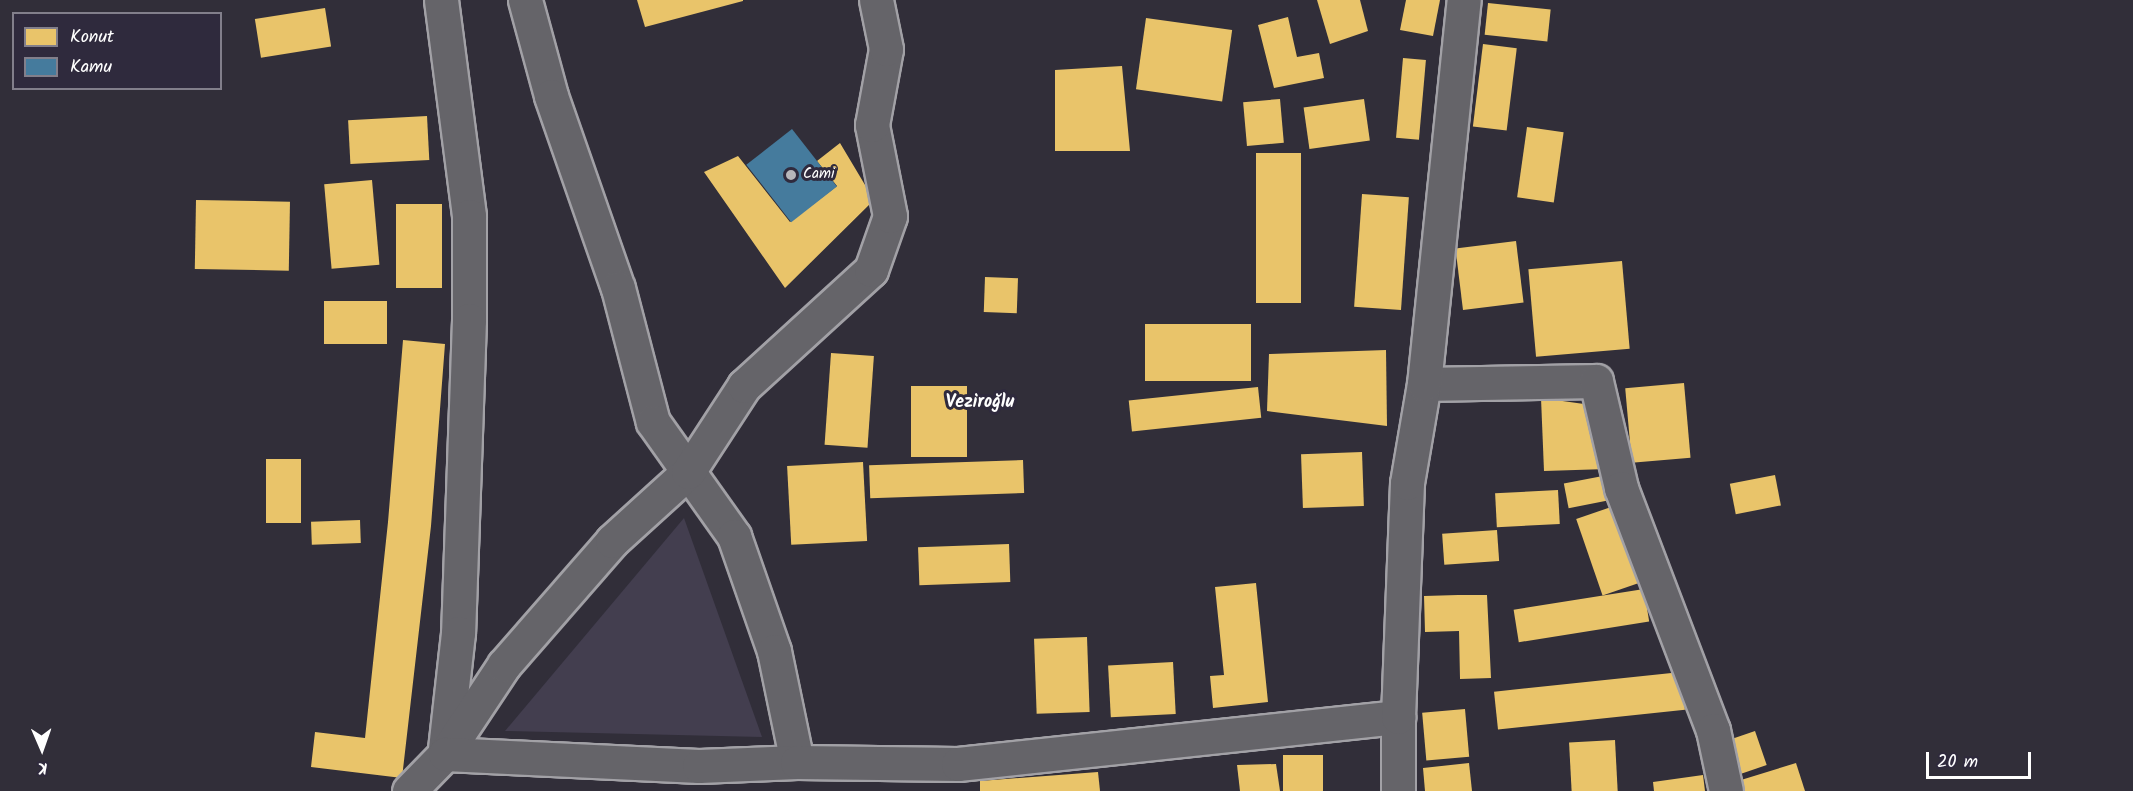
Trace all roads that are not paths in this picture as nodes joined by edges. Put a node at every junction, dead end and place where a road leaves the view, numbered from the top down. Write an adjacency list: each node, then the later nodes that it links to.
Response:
1 (441, 0): 8 (street)
2 (525, 0): 6 (street)
3 (876, 0): 6 (street)
4 (1464, 0): 5 (street)
5 (1424, 384): 7 (street); 13 (street)
6 (688, 472): 8 (street); 9 (street)
7 (1398, 717): 10 (street); 12 (street)
8 (445, 754): 9 (street); 11 (street)
9 (797, 762): 10 (street)
10 (960, 777)
11 (410, 791)
12 (1398, 791)
13 (1726, 791)

